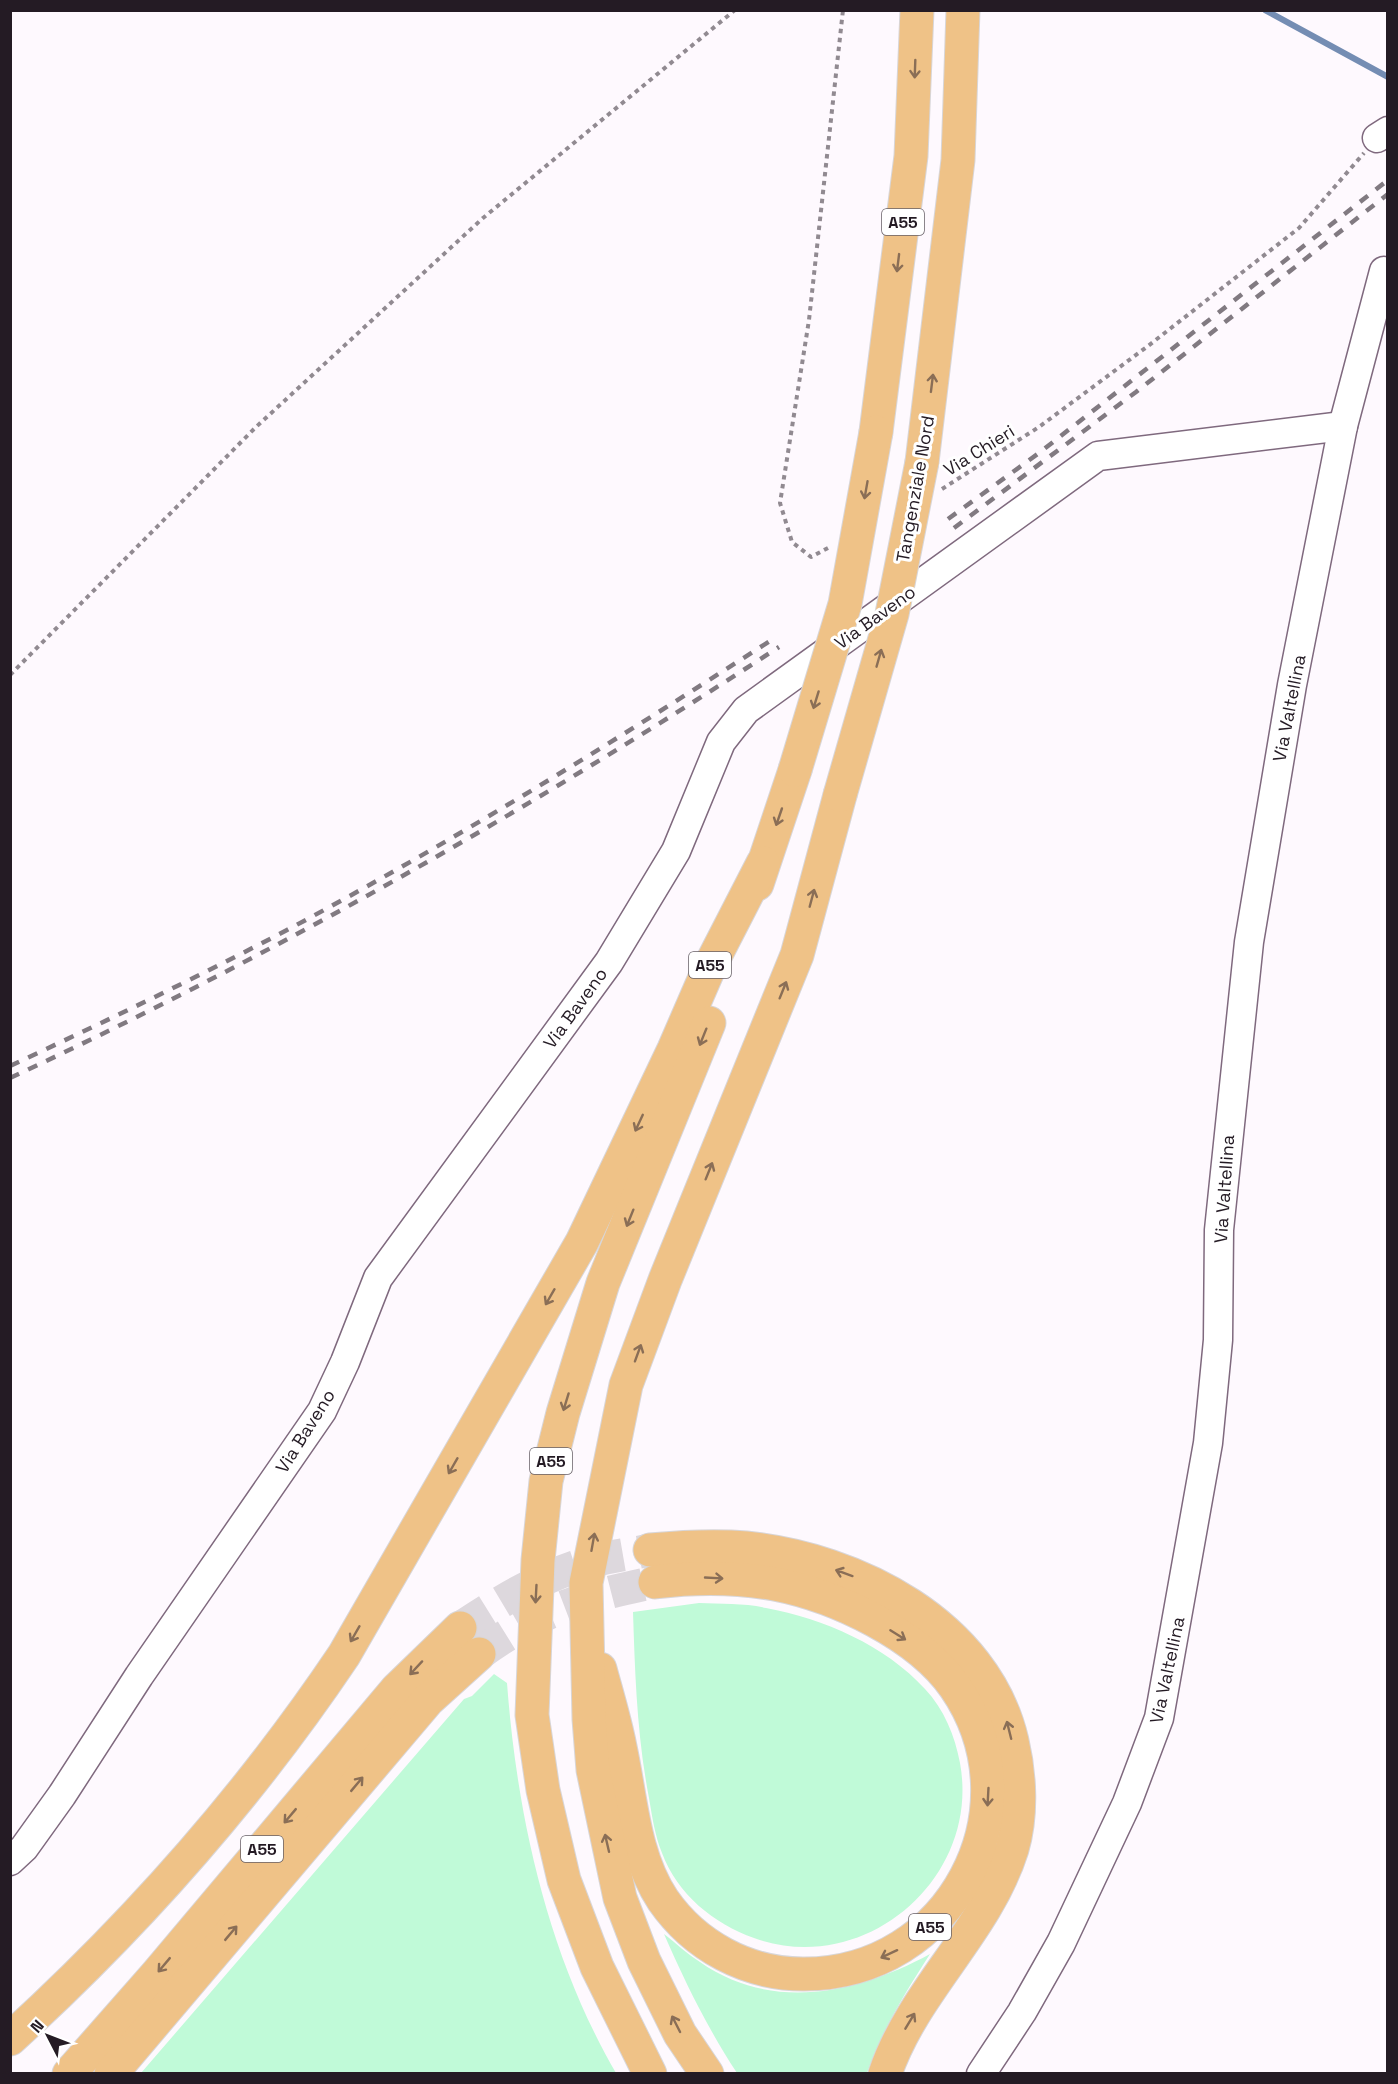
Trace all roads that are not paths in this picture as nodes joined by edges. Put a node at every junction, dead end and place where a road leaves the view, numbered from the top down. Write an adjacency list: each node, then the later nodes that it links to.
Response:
1 (917, 10): 5 (highway, A55, one-way to 5, bridge)
2 (963, 10): 8 (highway, Tangenziale Nord / A55, one-way to 2, bridge)
3 (1386, 273): 4 (street, Via Valtellina)
4 (1343, 426): 9 (street, Via Baveno); 16 (street, Via Valtellina)
5 (763, 863): 10 (highway, A55, one-way to 10); 13 (highway, A55, one-way to 13)
6 (650, 1550): 15 (highway, A55, one-way to 6)
7 (655, 1582): 8 (highway, A55, one-way to 8)
8 (588, 1621): 14 (highway, A55, one-way to 8)
9 (10, 1862)
10 (10, 2038)
11 (69, 2073): 12 (highway, A55, one-way to 11)
12 (111, 2073)
13 (650, 2073)
14 (707, 2073)
15 (885, 2073)
16 (981, 2073)

